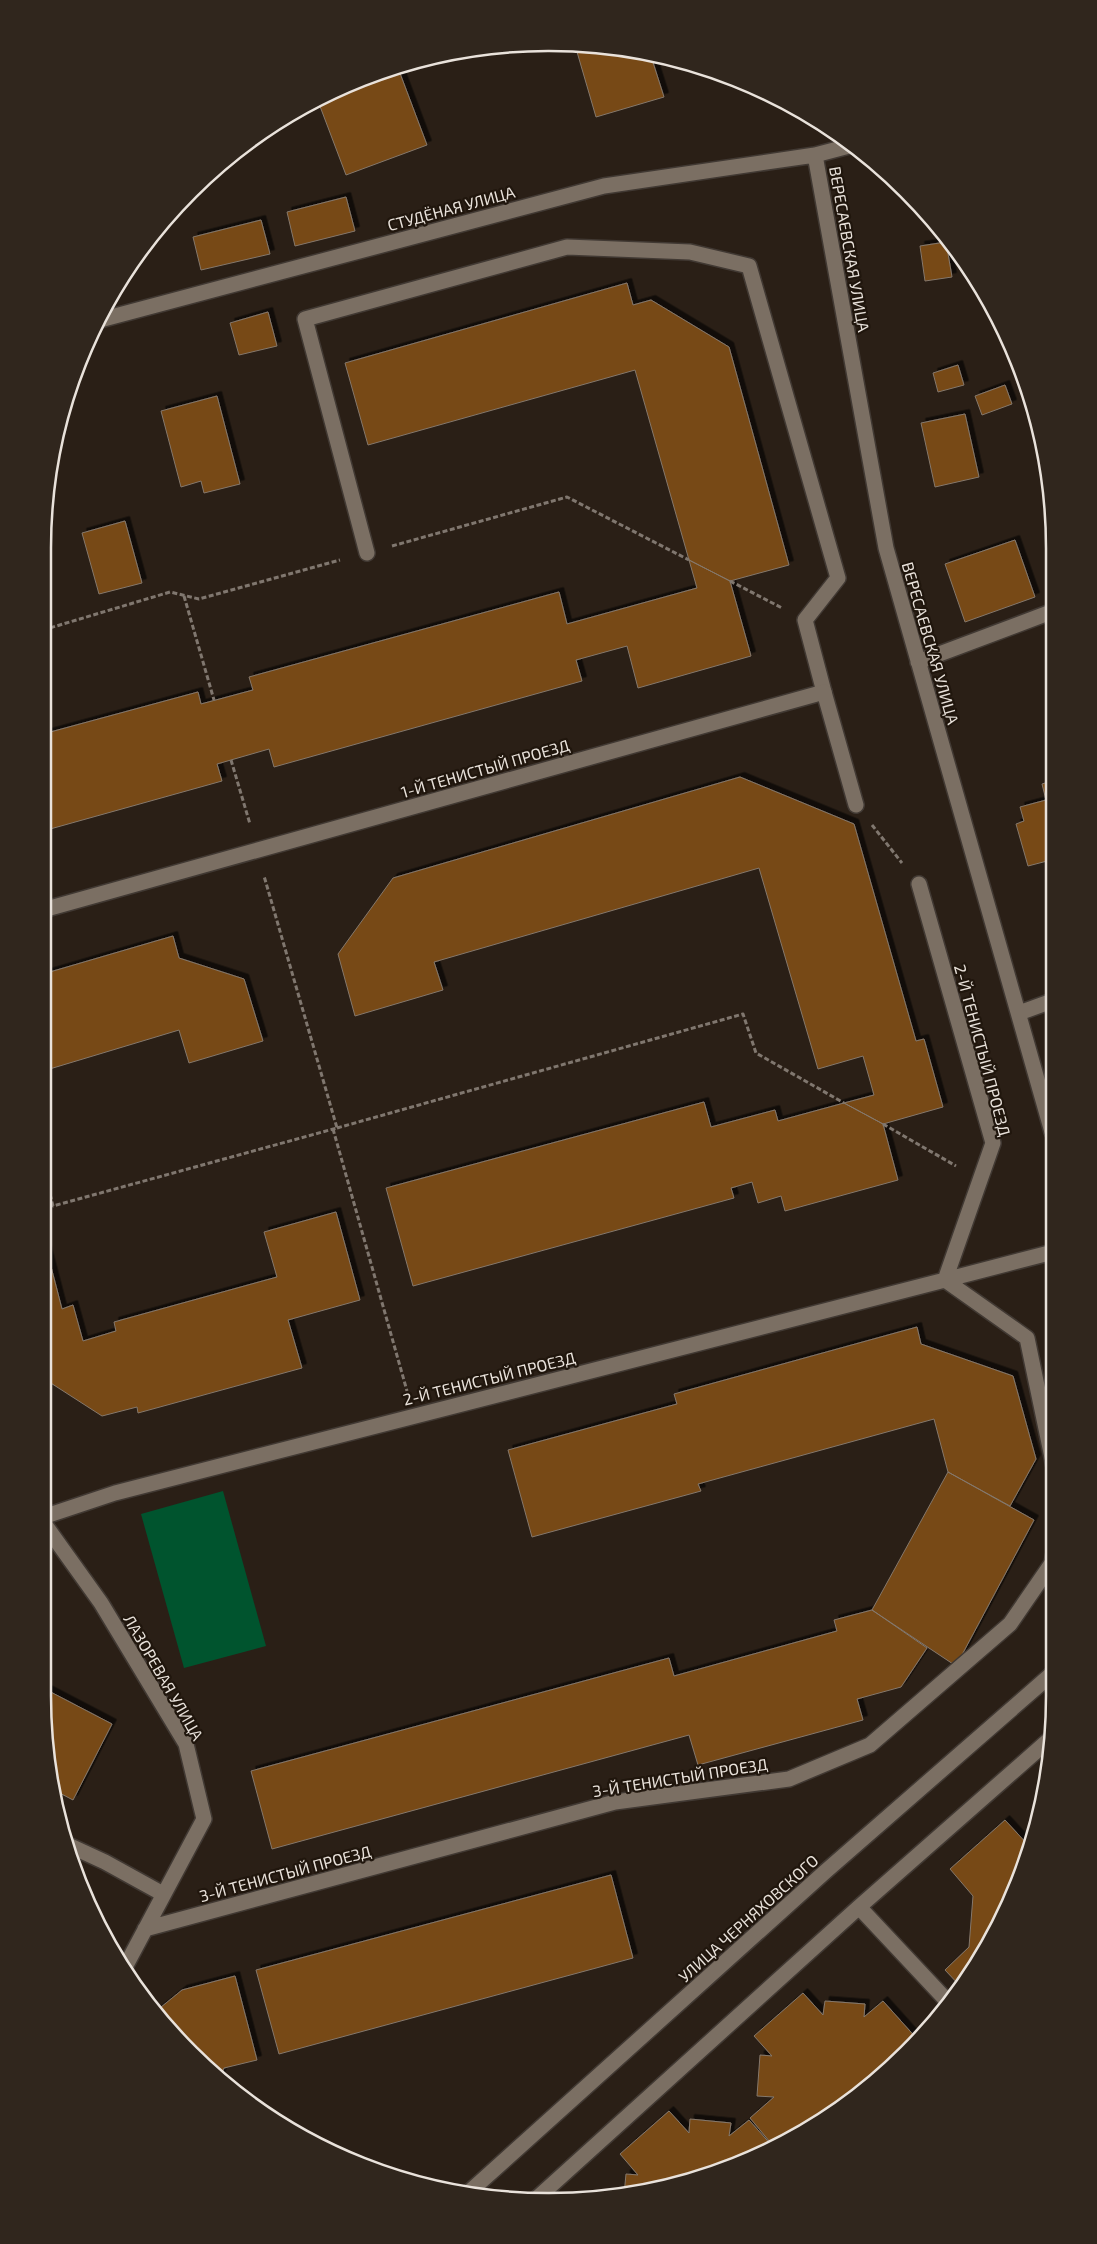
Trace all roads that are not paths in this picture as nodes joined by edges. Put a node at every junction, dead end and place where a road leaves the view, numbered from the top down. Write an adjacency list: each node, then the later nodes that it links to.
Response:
1 (843, 148): 2 (street, СТУДЁНАЯ УЛИЦА)
2 (816, 155): 3 (street, СТУДЁНАЯ УЛИЦА); 6 (street, ВЕРЕСАЕВСКАЯ УЛИЦА)
3 (109, 318)
4 (367, 553): 7 (street)
5 (1046, 614): 6 (street)
6 (918, 662): 12 (street, ВЕРЕСАЕВСКАЯ УЛИЦА)
7 (824, 692): 8 (street); 10 (street, 1-Й ТЕНИСТЫЙ ПРОЕЗД)
8 (856, 805)
9 (920, 884): 15 (street, 2-Й ТЕНИСТЫЙ ПРОЕЗД)
10 (51, 907)
11 (1046, 1003): 12 (street)
12 (1018, 1013): 13 (street, ВЕРЕСАЕВСКАЯ УЛИЦА)
13 (1046, 1111)
14 (1046, 1254): 15 (street)
15 (945, 1280): 16 (street); 17 (street, 2-Й ТЕНИСТЫЙ ПРОЕЗД)
16 (1046, 1431)
17 (51, 1514)
18 (51, 1534): 23 (street, ЛАЗОРЕВАЯ УЛИЦА)
19 (1046, 1572): 25 (street, 3-Й ТЕНИСТЫЙ ПРОЕЗД)
20 (1046, 1679): 28 (street, УЛИЦА ЧЕРНЯХОВСКОГО)
21 (1043, 1745): 24 (street)
22 (76, 1849): 23 (street)
23 (164, 1894): 25 (street, ЛАЗОРЕВАЯ УЛИЦА)
24 (860, 1907): 27 (street); 29 (street)
25 (145, 1929): 26 (street, ЛАЗОРЕВАЯ УЛИЦА)
26 (128, 1961)
27 (944, 1997)
28 (475, 2187)
29 (543, 2193)

